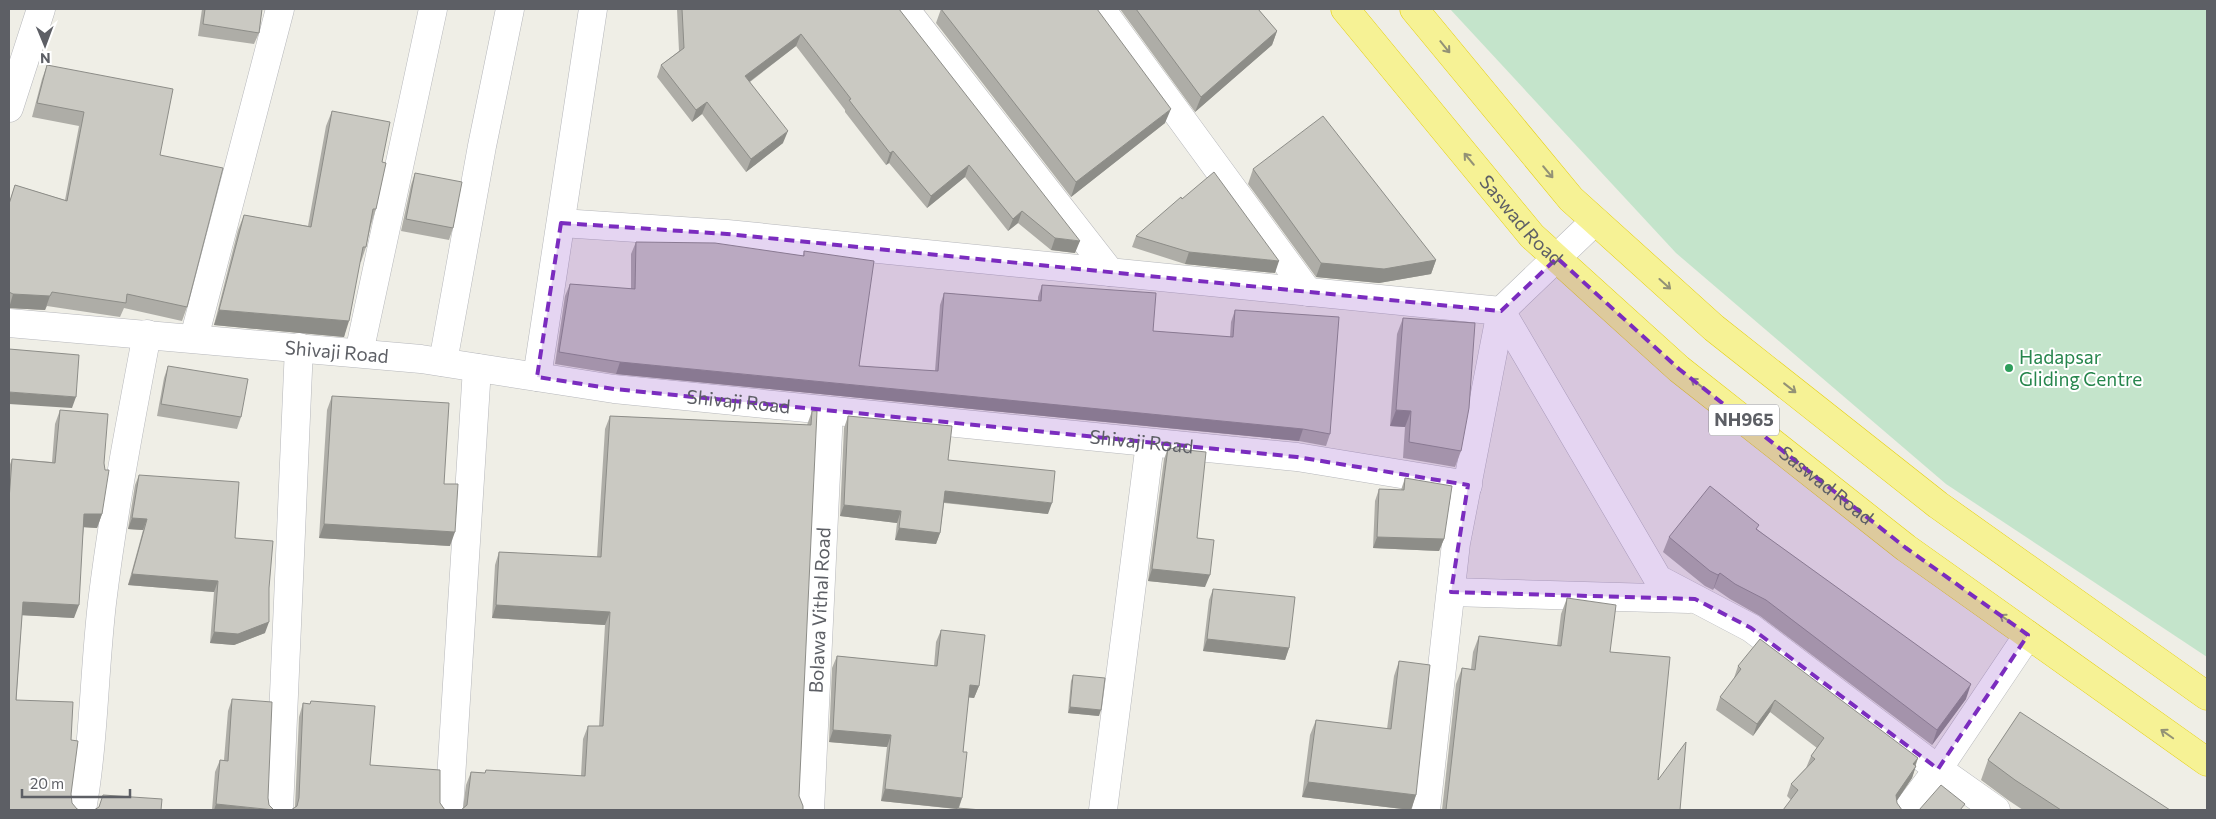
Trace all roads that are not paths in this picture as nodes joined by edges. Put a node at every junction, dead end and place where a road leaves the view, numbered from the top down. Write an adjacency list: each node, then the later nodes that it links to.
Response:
1 (41, 9): 10 (street)
2 (280, 9): 19 (street)
3 (433, 9): 21 (street)
4 (510, 9): 22 (street)
5 (593, 9): 12 (street)
6 (905, 9): 14 (street)
7 (1101, 9): 15 (street)
8 (1345, 9): 13 (highway, Saswad Road / NH965, one-way to 8)
9 (1414, 9): 11 (highway, NH965, one-way to 11)
10 (9, 108)
11 (1595, 221): 13 (street); 31 (highway, NH965, one-way to 31)
12 (562, 222): 14 (street); 24 (street)
13 (1557, 258): 16 (street); 30 (highway, Saswad Road / NH965, one-way to 13)
14 (1110, 272): 15 (street)
15 (1308, 292): 16 (street)
16 (1501, 311): 27 (street); 29 (street)
17 (9, 323): 18 (street, Shivaji Road)
18 (147, 334): 19 (street, Shivaji Road); 34 (street)
19 (194, 338): 20 (street, Shivaji Road)
20 (300, 347): 21 (street, Shivaji Road); 35 (street)
21 (359, 353): 22 (street, Shivaji Road)
22 (443, 362): 23 (street, Shivaji Road)
23 (478, 368): 24 (street, Shivaji Road); 36 (street)
24 (537, 377): 25 (street, Shivaji Road)
25 (830, 411): 26 (street, Shivaji Road); 37 (street, Bolawa Vithal Road)
26 (1150, 443): 27 (street, Shivaji Road); 38 (street)
27 (1468, 485): 28 (street)
28 (1451, 592): 29 (street); 39 (street)
29 (1695, 599): 33 (street)
30 (2028, 635): 32 (highway, Saswad Road / NH965, one-way to 30); 33 (street)
31 (2207, 696)
32 (2207, 762)
33 (1938, 770): 40 (street); 41 (street)
34 (82, 810)
35 (279, 810)
36 (449, 810)
37 (810, 810)
38 (1103, 810)
39 (1426, 810)
40 (1907, 810)
41 (1996, 810)

